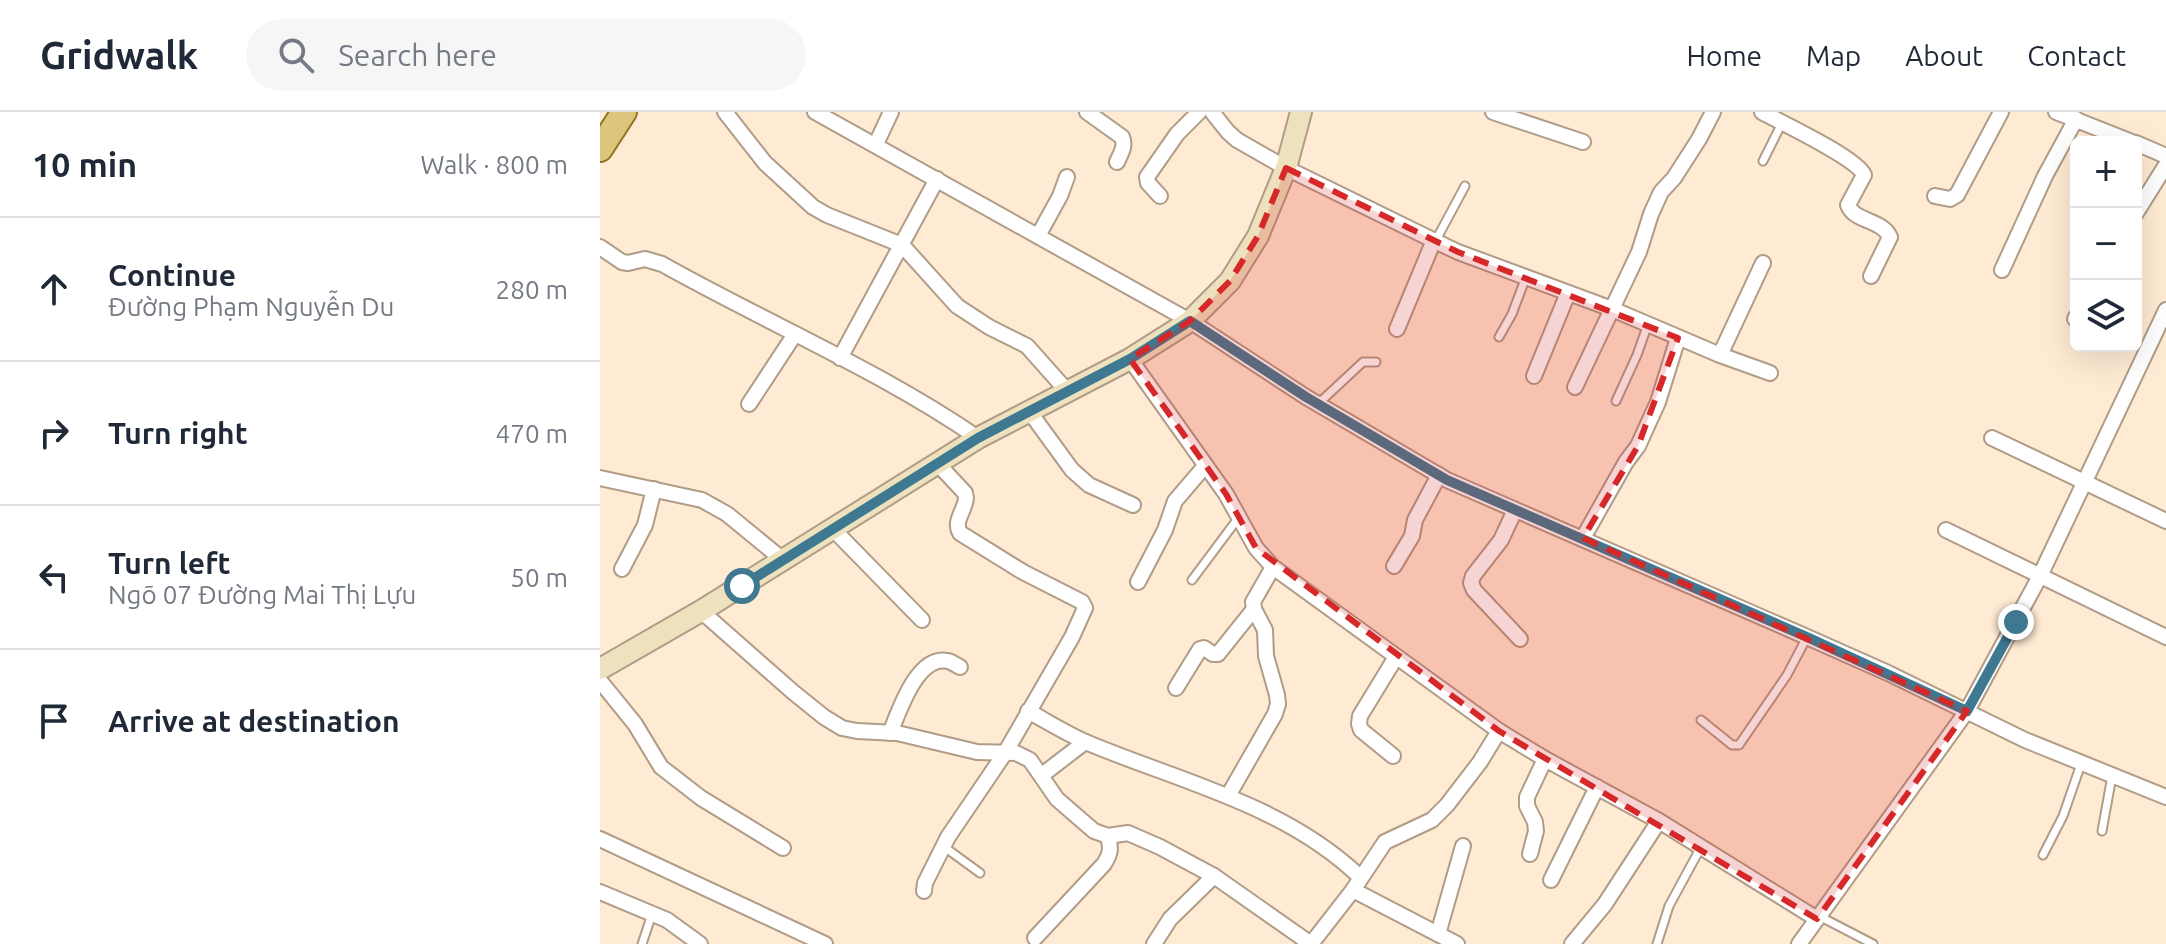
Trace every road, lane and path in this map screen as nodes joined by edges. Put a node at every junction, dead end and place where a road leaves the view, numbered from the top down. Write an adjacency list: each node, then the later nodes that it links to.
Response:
1 (624, 112): 20 (main road)
2 (725, 112): 33 (street)
3 (815, 112): 18 (street)
4 (891, 112): 18 (street)
5 (1087, 112): 23 (street)
6 (1199, 112): 28 (street)
7 (1212, 112): 24 (street)
8 (1301, 112): 24 (main road)
9 (1493, 112): 17 (street)
10 (1713, 112): 40 (street)
11 (1762, 112): 15 (street)
12 (2001, 112): 29 (street)
13 (2056, 112): 14 (street)
14 (2074, 116): 16 (street); 36 (street)
15 (1782, 123): 22 (lane); 37 (street)
16 (2118, 136)
17 (1583, 142)
18 (876, 144): 26 (street)
19 (2142, 146): 21 (street)
20 (600, 149)
21 (2164, 154): 30 (street)
22 (1763, 161)
23 (1117, 162)
24 (1286, 168): 32 (street); 42 (main road)
25 (1067, 177): 31 (street)
26 (937, 179): 31 (street); 33 (street)
27 (1465, 186): 32 (lane)
28 (1160, 196)
29 (1935, 196)
30 (2138, 208)
31 (1038, 236): 42 (street)
32 (1435, 240): 38 (street); 44 (street)
33 (902, 245): 49 (street); 55 (street)
34 (600, 247): 45 (street)
35 (1763, 263): 48 (street)
36 (2002, 270)
37 (1871, 276)
38 (1526, 277): 39 (street); 46 (lane)
39 (1568, 293): 40 (street); 53 (street)
40 (1612, 309): 43 (street); 54 (street)
41 (2166, 310): 66 (street)
42 (1190, 321): 50 (main road); 58 (street)
43 (1648, 324): 47 (street); 56 (lane)
44 (1397, 329)
45 (795, 334): 49 (street); 57 (street)
46 (1499, 337)
47 (1678, 338): 48 (street); 74 (street)
48 (1720, 355): 52 (street)
49 (840, 358): 60 (street)
50 (1130, 359): 55 (main road); 63 (street)
51 (1376, 362): 58 (lane)
52 (1770, 373)
53 (1534, 376)
54 (1575, 387)
55 (1067, 391): 59 (main road)
56 (1616, 401)
57 (749, 404)
58 (1318, 404): 64 (street)
59 (1029, 411): 60 (main road); 68 (street)
60 (978, 438): 62 (main road)
61 (1992, 438): 66 (street)
62 (937, 463): 72 (main road); 93 (street)
63 (1205, 466): 70 (street); 81 (street)
64 (1439, 475): 69 (street); 76 (street)
65 (600, 478): 67 (street)
66 (2085, 483): 71 (street); 79 (street)
67 (654, 489): 75 (street); 78 (street)
68 (1133, 505)
69 (1515, 510): 74 (street); 87 (street)
70 (1239, 517): 77 (street); 80 (lane)
71 (2166, 521)
72 (832, 528): 75 (main road); 84 (street)
73 (1946, 530): 79 (street)
74 (1583, 538): 85 (street)
75 (783, 560): 83 (main road)
76 (1394, 566)
77 (1273, 567): 82 (street); 88 (street)
78 (622, 569)
79 (2040, 576): 86 (street); 94 (street)
80 (1192, 580)
81 (1138, 582)
82 (1254, 609): 92 (street); 106 (street)
83 (701, 611): 90 (main road); 97 (street)
84 (922, 620)
85 (1807, 637): 94 (street); 95 (lane)
86 (2166, 637)
87 (1520, 639)
88 (1396, 657): 96 (street); 100 (street)
89 (960, 667): 97 (street)
90 (600, 669)
91 (600, 681): 115 (street)
92 (1176, 688)
93 (1028, 711): 98 (street); 99 (street)
94 (1967, 711): 102 (street); 125 (street)
95 (1701, 720)
96 (1499, 731): 101 (street); 121 (street)
97 (890, 733): 99 (street)
98 (1085, 742): 103 (street); 106 (street)
99 (1005, 753): 103 (street); 112 (street)
100 (1393, 756)
101 (1545, 759): 105 (street); 116 (street)
102 (2081, 764): 104 (street); 117 (lane)
103 (1042, 775): 110 (street)
104 (2112, 776): 107 (street); 109 (lane)
105 (1597, 787): 108 (street); 120 (street)
106 (1228, 796): 121 (street)
107 (2166, 797)
108 (1659, 821): 114 (street); 134 (street)
109 (2102, 831)
110 (1108, 836): 119 (street); 127 (street)
111 (600, 839): 130 (street)
112 (943, 846): 118 (lane); 122 (street)
113 (1463, 846): 126 (street)
114 (1701, 847): 125 (street); 135 (lane)
115 (783, 848)
116 (1530, 854)
117 (2043, 855)
118 (980, 873)
119 (1214, 876): 131 (street); 132 (street)
120 (1551, 880)
121 (1356, 883): 126 (street); 132 (street)
122 (924, 891)
123 (600, 892): 124 (street)
124 (652, 914): 128 (lane); 129 (street)
125 (1818, 917): 136 (street); 137 (lane)
126 (1438, 934): 133 (street)
127 (1035, 938)
128 (642, 944)
129 (700, 944)
130 (825, 944)
131 (1154, 944)
132 (1311, 944)
133 (1457, 944)
134 (1572, 944)
135 (1657, 944)
136 (1799, 944)
137 (1873, 944)

